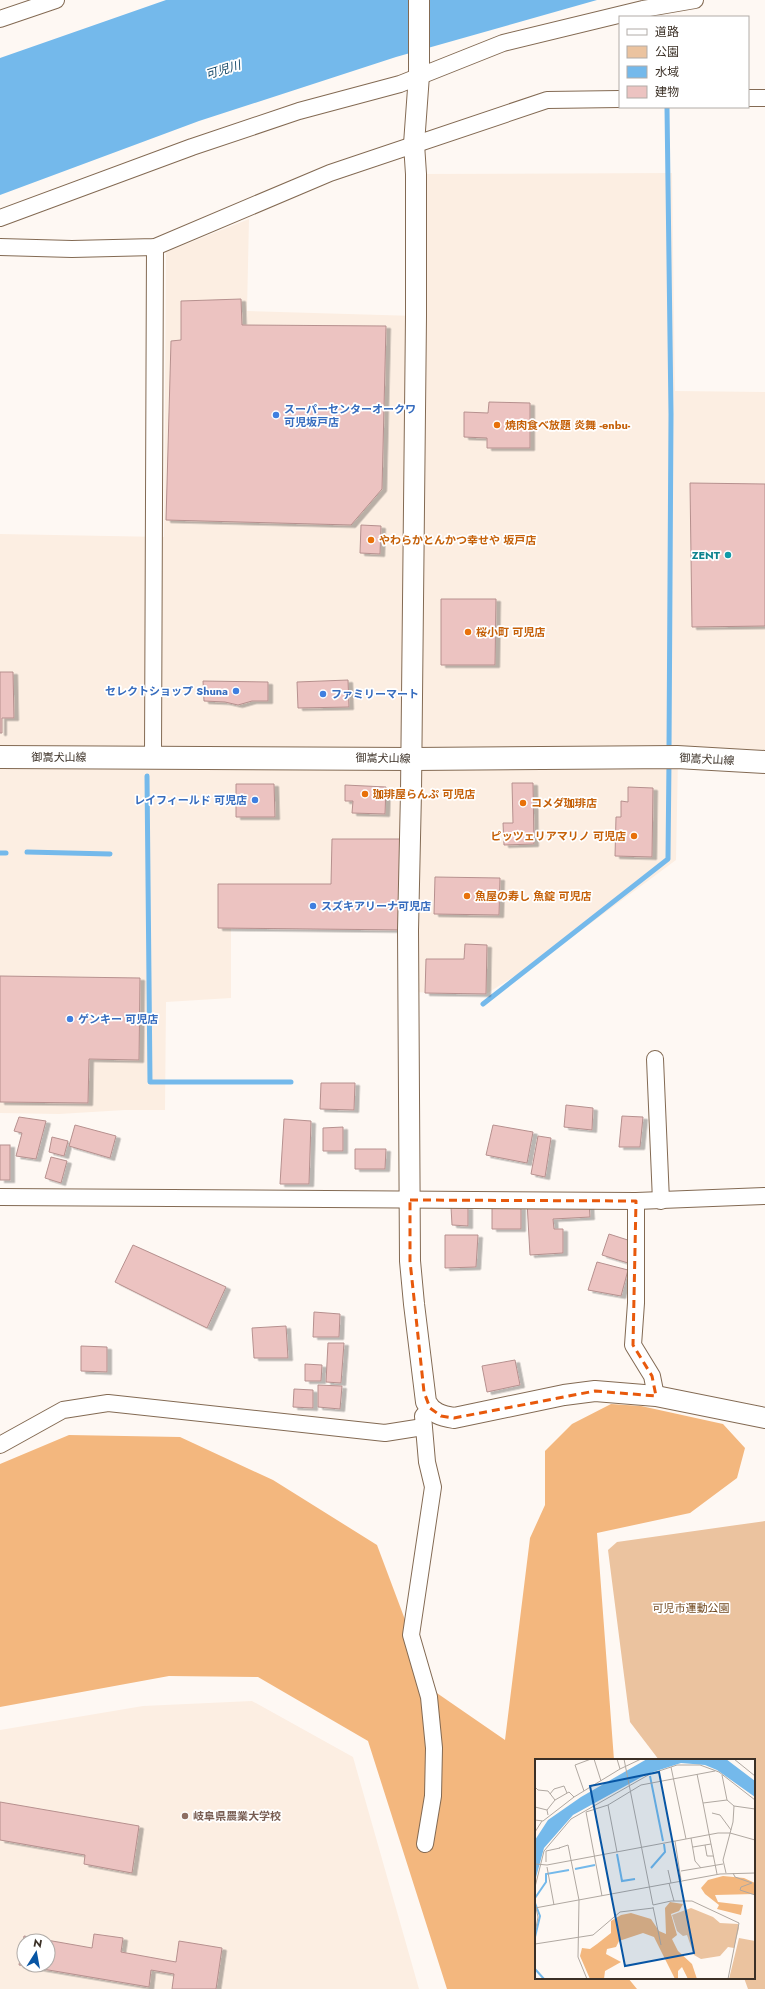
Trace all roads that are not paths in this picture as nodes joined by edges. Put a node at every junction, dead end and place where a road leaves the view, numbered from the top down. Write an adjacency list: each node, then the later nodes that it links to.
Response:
1 (56, 0): 4 (street)
2 (419, 0): 5 (street)
3 (695, 0): 5 (street)
4 (0, 19)
5 (419, 66): 9 (street); 10 (street)
6 (749, 98): 7 (street)
7 (765, 98)
8 (619, 99): 9 (street)
9 (414, 144): 12 (street); 15 (street)
10 (0, 218)
11 (0, 247): 12 (street)
12 (155, 247): 14 (street)
13 (0, 757): 14 (main road, 御嵩犬山線)
14 (153, 757): 15 (main road, 御嵩犬山線)
15 (412, 759): 16 (main road, 御嵩犬山線); 20 (street)
16 (765, 762)
17 (655, 1059): 22 (street)
18 (765, 1196): 22 (street)
19 (0, 1198): 20 (street)
20 (410, 1200): 21 (street); 24 (street)
21 (636, 1201): 22 (street); 23 (street)
22 (661, 1201)
23 (656, 1396): 24 (street); 25 (street)
24 (430, 1408): 26 (street)
25 (765, 1418)
26 (423, 1427): 27 (street); 28 (street)
27 (0, 1445)
28 (424, 1844)

